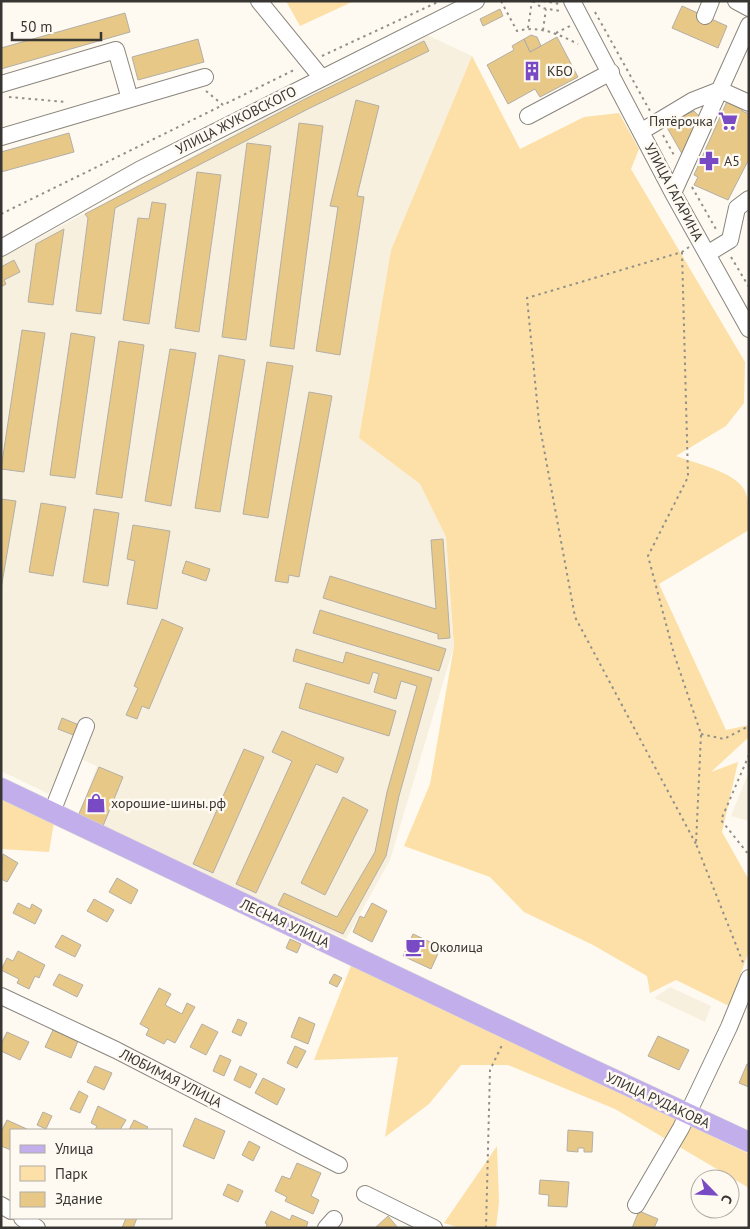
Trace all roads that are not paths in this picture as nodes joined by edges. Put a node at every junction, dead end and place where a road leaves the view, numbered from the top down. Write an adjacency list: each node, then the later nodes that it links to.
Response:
1 (259, 1): 9 (street)
2 (476, 1): 9 (street, УЛИЦА ЖУКОВСКОГО)
3 (736, 1): 5 (street)
4 (570, 6): 7 (street, УЛИЦА ГАГАРИНА)
5 (749, 8)
6 (749, 25): 11 (street)
7 (611, 72): 14 (street); 15 (street, УЛИЦА ГАГАРИНА)
8 (205, 77): 12 (street)
9 (320, 77): 20 (street, УЛИЦА ЖУКОВСКОГО)
10 (1, 84): 12 (street)
11 (720, 90): 13 (street); 15 (street); 17 (street)
12 (130, 99): 16 (street)
13 (749, 103)
14 (528, 116)
15 (649, 127): 17 (street, УЛИЦА ГАГАРИНА)
16 (1, 137)
17 (673, 193): 19 (street, УЛИЦА ГАГАРИНА)
18 (749, 198): 19 (street)
19 (703, 247): 21 (street, УЛИЦА ГАГАРИНА)
20 (1, 248)
21 (749, 329)
22 (86, 726): 24 (street)
23 (1, 788): 24 (main road, ЛЕСНАЯ УЛИЦА)
24 (52, 812): 27 (main road, ЛЕСНАЯ УЛИЦА)
25 (747, 973): 28 (street)
26 (1, 996): 30 (street, ЛЮБИМАЯ УЛИЦА)
27 (568, 1058): 28 (main road, УЛИЦА РУДАКОВА)
28 (688, 1113): 29 (main road, УЛИЦА РУДАКОВА); 32 (street)
29 (749, 1142)
30 (339, 1165)
31 (365, 1194): 35 (street)
32 (636, 1205)
33 (24, 1219): 34 (street)
34 (37, 1228)
35 (434, 1228)

